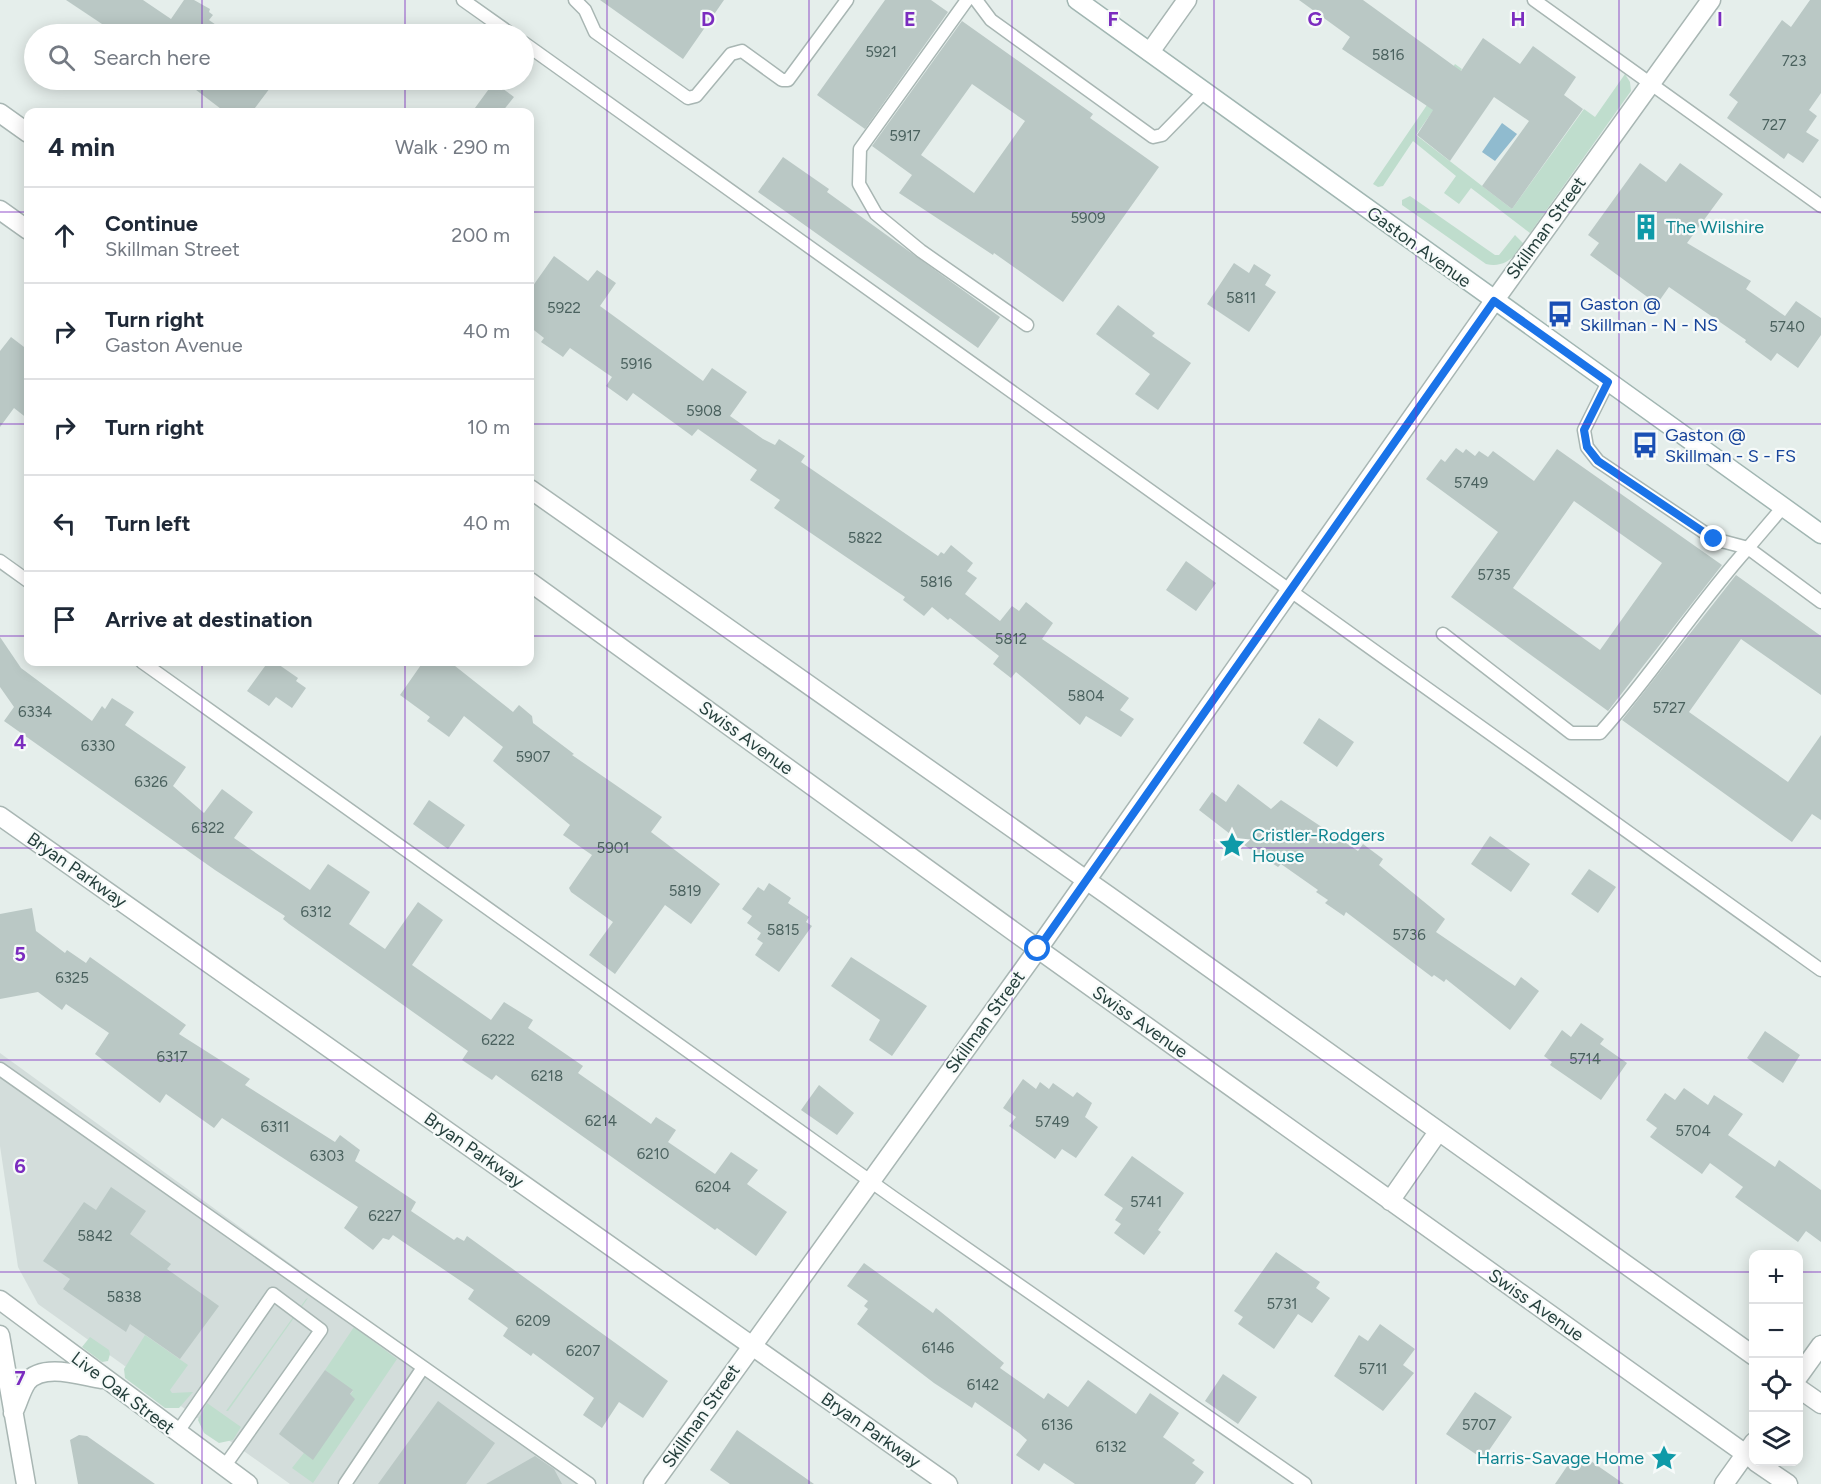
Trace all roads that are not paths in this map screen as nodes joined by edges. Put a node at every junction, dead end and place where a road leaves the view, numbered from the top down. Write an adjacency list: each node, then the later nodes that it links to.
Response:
1 (463, 0): 10 (lane)
2 (574, 0): 3 (lane)
3 (847, 0)
4 (967, 0): 21 (lane)
5 (976, 0): 14 (lane)
6 (1077, 0): 12 (street, Gaston Avenue)
7 (1187, 0): 12 (street)
8 (1534, 0): 13 (lane)
9 (1711, 0): 13 (street, Skillman Street)
10 (497, 24)
11 (534, 50): 30 (lane)
12 (1150, 52): 14 (street, Gaston Avenue)
13 (1650, 84): 17 (lane); 20 (street, Skillman Street)
14 (1204, 92): 20 (street, Gaston Avenue)
15 (0, 112): 16 (street)
16 (24, 130)
17 (1821, 206)
18 (0, 210): 19 (street)
19 (24, 227)
20 (1494, 301): 22 (street, Gaston Avenue); 30 (street, Skillman Street)
21 (1026, 325)
22 (1608, 382): 24 (street, Gaston Avenue); 26 (lane)
23 (534, 492): 35 (street)
24 (1783, 507): 25 (street, Gaston Avenue); 26 (lane)
25 (1821, 534)
26 (1748, 548): 31 (lane); 32 (lane)
27 (0, 561): 28 (lane)
28 (24, 578)
29 (534, 585): 36 (street, Swiss Avenue)
30 (1290, 591): 35 (street, Skillman Street); 37 (lane)
31 (1821, 602)
32 (1443, 634)
33 (148, 666): 40 (lane)
34 (0, 816): 45 (street, Bryan Parkway)
35 (1086, 880): 36 (street, Skillman Street); 39 (street)
36 (1038, 949): 40 (street, Skillman Street); 41 (street, Swiss Avenue)
37 (1821, 969)
38 (0, 1070): 48 (lane)
39 (1438, 1132): 41 (street); 46 (street)
40 (870, 1181): 45 (street, Skillman Street); 65 (lane)
41 (1390, 1201): 55 (street, Swiss Avenue)
42 (0, 1300): 50 (street, Live Oak Street)
43 (0, 1335): 47 (street)
44 (1821, 1345): 49 (street)
45 (751, 1346): 63 (street, Skillman Street); 64 (street, Bryan Parkway)
46 (1749, 1352)
47 (2, 1359): 53 (street)
48 (422, 1369): 61 (lane); 62 (lane)
49 (1803, 1370)
50 (105, 1380): 53 (street); 54 (street, Live Oak Street)
51 (1803, 1391): 52 (street)
52 (1821, 1404)
53 (7, 1414): 59 (street)
54 (177, 1433): 58 (street, Live Oak Street); 58 (lane)
55 (1749, 1452)
56 (1749, 1457): 66 (street)
57 (1766, 1466): 67 (street, Swiss Avenue)
58 (224, 1467): 60 (street, Live Oak Street)
59 (26, 1484)
60 (248, 1484)
61 (345, 1484)
62 (589, 1484)
63 (653, 1484)
64 (948, 1484)
65 (1305, 1484)
66 (1724, 1484)
67 (1788, 1484)

